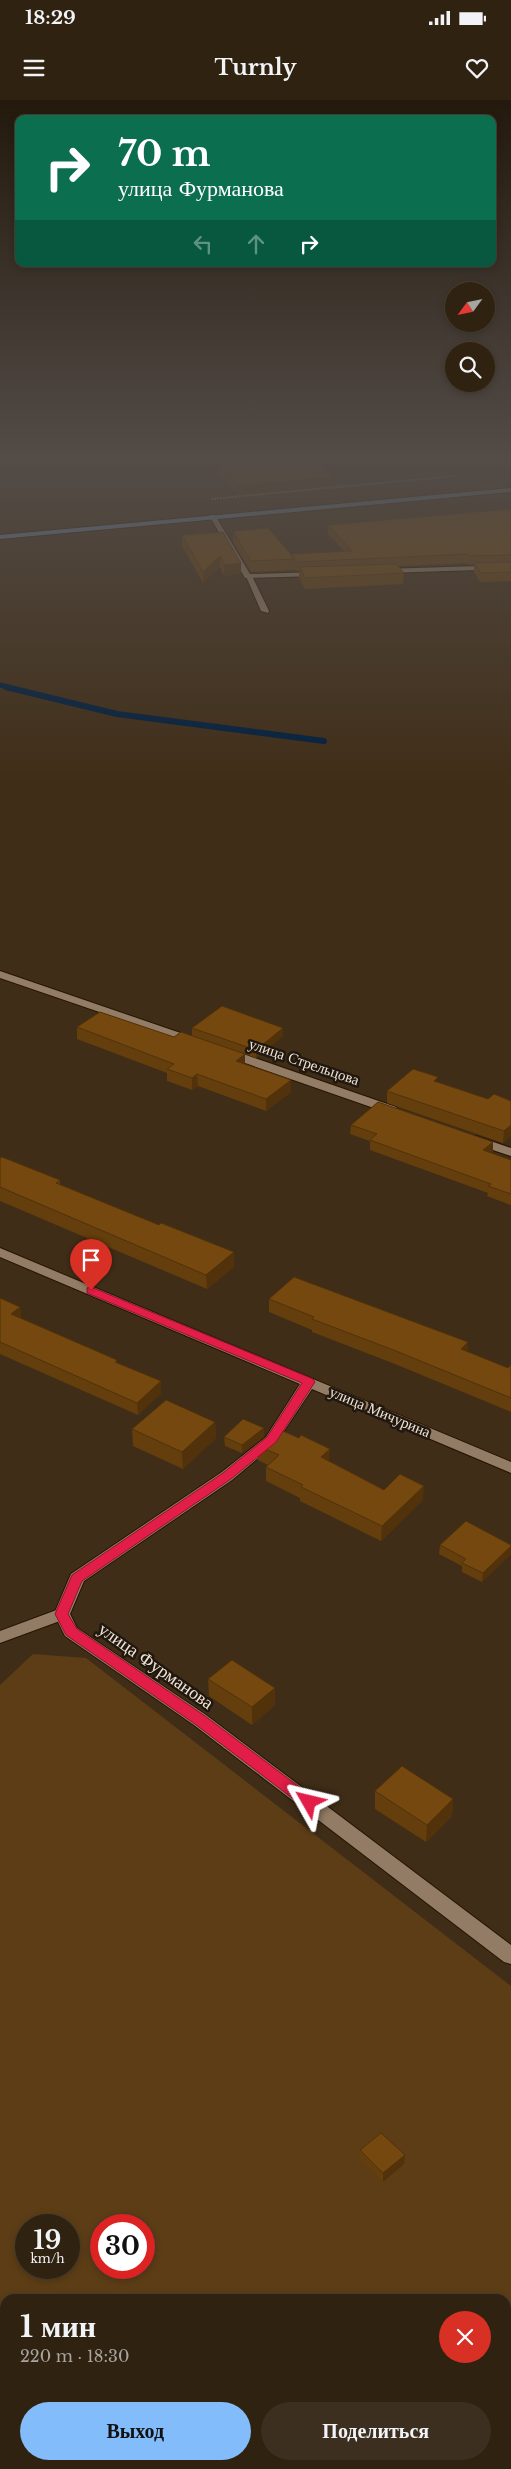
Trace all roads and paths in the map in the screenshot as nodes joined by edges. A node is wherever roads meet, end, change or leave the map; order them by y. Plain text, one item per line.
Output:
1 (243, 569) edge
2 (454, 569) edge
3 (376, 572) edge
4 (327, 574) edge
5 (248, 576) junction
6 (266, 610) dead end
7 (0, 974) edge
8 (402, 1113) edge
9 (465, 1136) edge
10 (511, 1152) edge
11 (0, 1252) edge
12 (308, 1382) junction
13 (511, 1468) edge
14 (62, 1614) junction
15 (0, 1637) edge
16 (511, 1956) edge

1 - 5 street
2 - 3 street
4 - 5 street
5 - 6 street
7 - 8 street, улица Стрельцова
9 - 10 street
11 - 12 street, улица Мичурина
12 - 13 street, улица Мичурина
12 - 14 street
14 - 15 street
14 - 16 street, улица Фурманова

